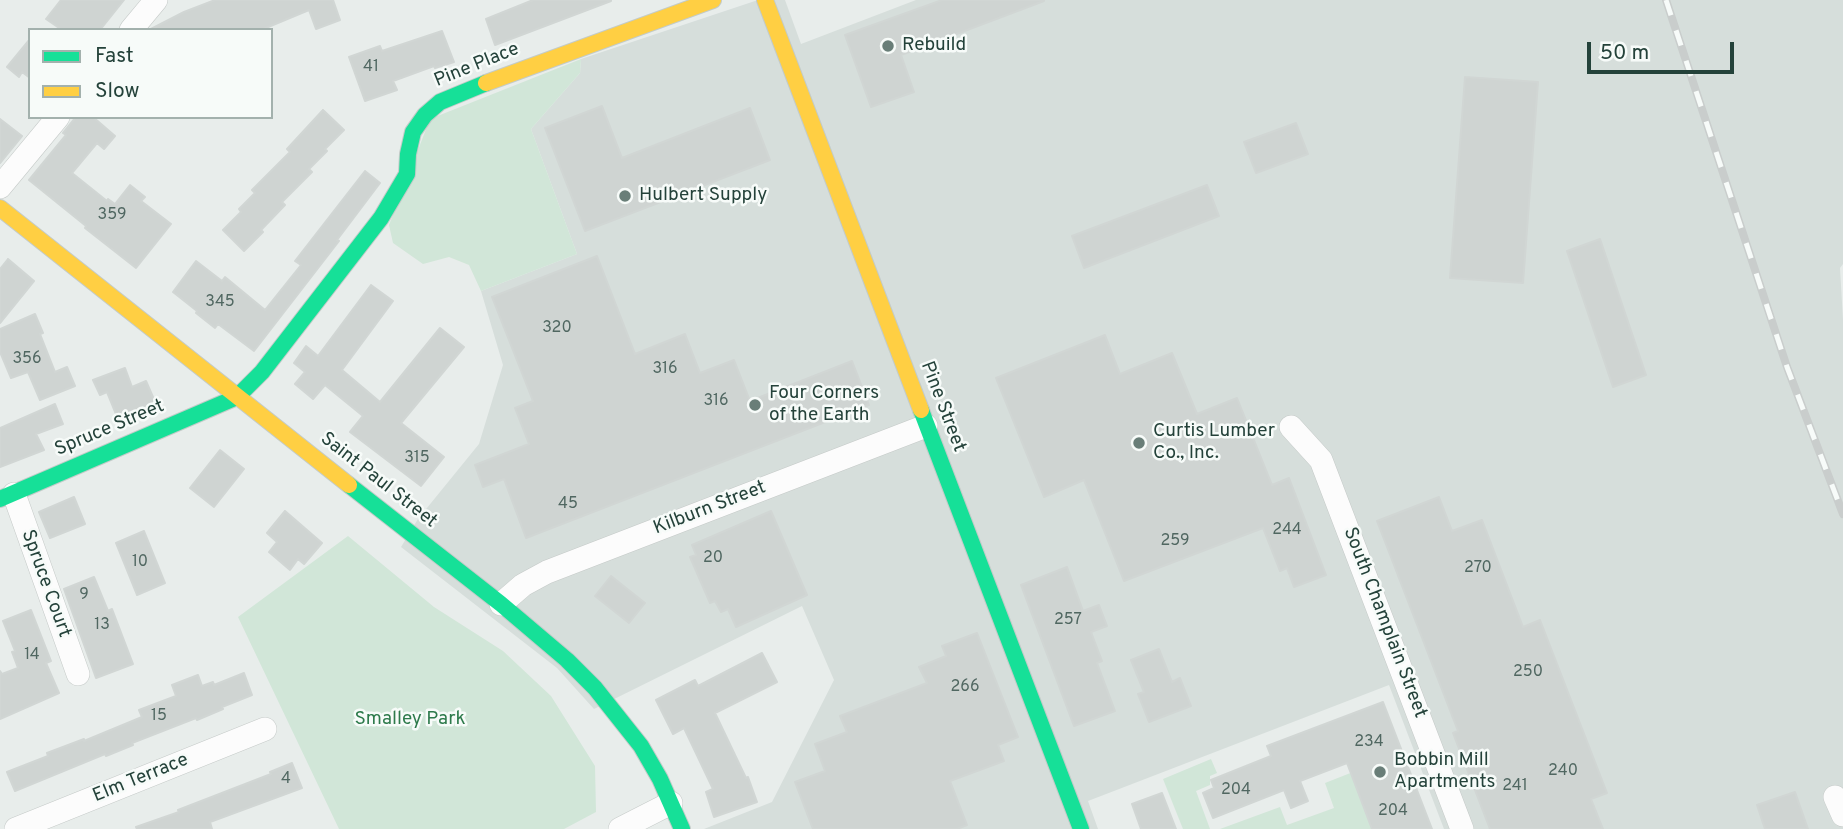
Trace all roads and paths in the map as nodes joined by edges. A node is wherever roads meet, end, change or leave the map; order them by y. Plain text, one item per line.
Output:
1 (156, 0) edge
2 (713, 0) edge
3 (765, 0) edge
4 (133, 28) edge
5 (56, 119) edge
6 (0, 187) edge
7 (0, 208) edge
8 (237, 397) junction
9 (926, 426) junction
10 (1291, 427) dead end
11 (7, 496) edge
12 (501, 604) junction
13 (78, 674) dead end
14 (265, 729) dead end
15 (671, 803) junction
16 (16, 829) edge
17 (620, 829) edge
18 (682, 829) edge
19 (1081, 829) edge
20 (1462, 829) edge

1 - 4 street
2 - 8 street, Pine Place
3 - 9 street, Pine Street
5 - 6 street
7 - 8 street, Saint Paul Street
8 - 11 street, Spruce Street
8 - 12 street, Saint Paul Street
9 - 12 street, Kilburn Street
9 - 19 street, Pine Street
10 - 20 street, South Champlain Street
11 - 13 street, Spruce Court
12 - 15 street, Saint Paul Street
14 - 16 street, Elm Terrace
15 - 17 street
15 - 18 street, Saint Paul Street

